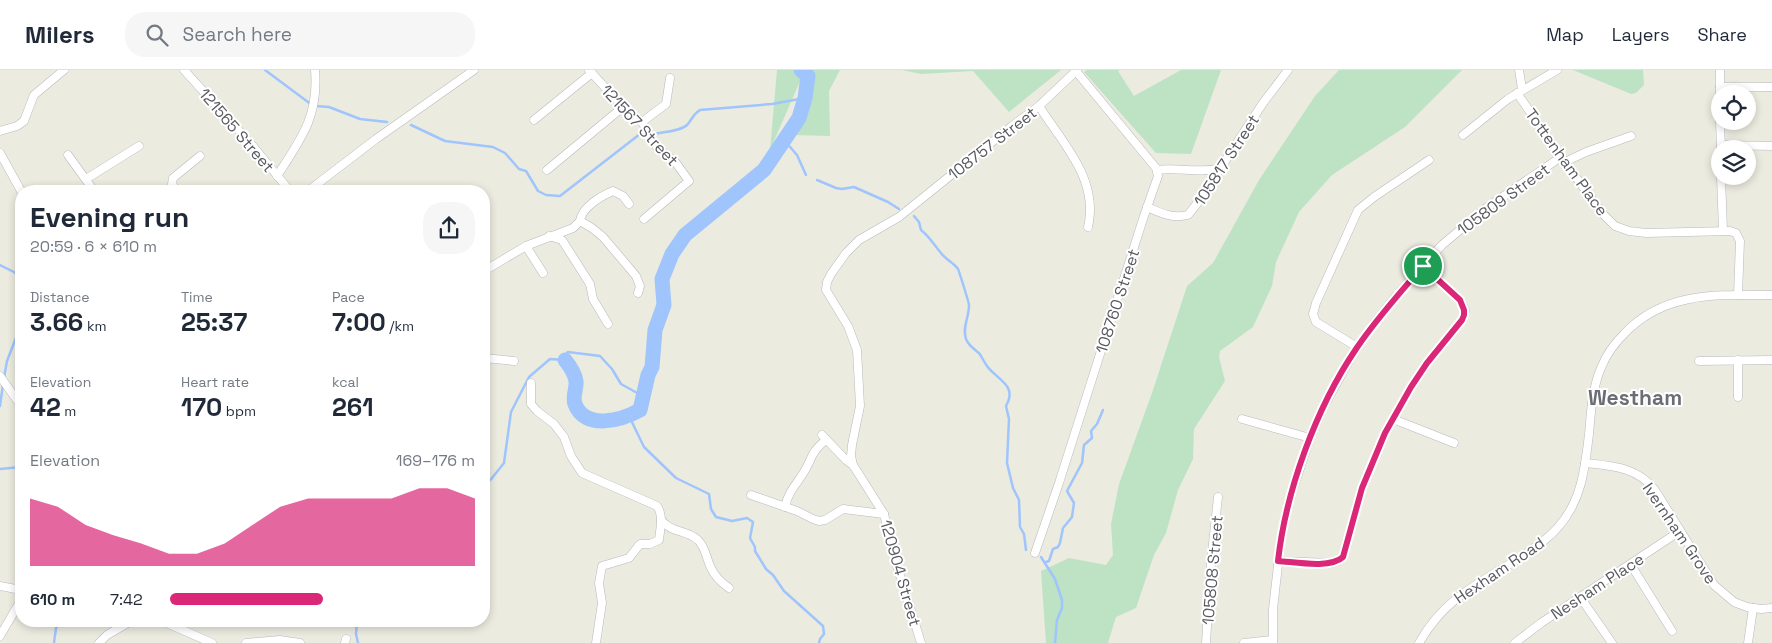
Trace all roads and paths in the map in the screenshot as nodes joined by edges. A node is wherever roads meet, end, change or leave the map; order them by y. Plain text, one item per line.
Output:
1 (64, 70) edge
2 (184, 70) edge
3 (315, 70) edge
4 (473, 70) edge
5 (1076, 70) edge
6 (1288, 70) edge
7 (1519, 70) edge
8 (1557, 70) edge
9 (1720, 70) edge
10 (590, 72) edge
11 (670, 78) dead end
12 (1720, 85) edge
13 (1756, 87) edge
14 (1772, 87) edge
15 (1520, 91) junction
16 (1040, 106) junction
17 (623, 107) junction
18 (534, 120) dead end
19 (642, 122) junction
20 (0, 131) edge
21 (1463, 135) dead end
22 (1631, 136) dead end
23 (139, 146) dead end
24 (1756, 146) edge
25 (1772, 146) edge
26 (0, 154) edge
27 (68, 156) dead end
28 (200, 156) dead end
29 (1429, 160) dead end
30 (1563, 160) junction
31 (1220, 168) junction
32 (546, 170) dead end
33 (1157, 170) junction
34 (277, 176) junction
35 (86, 179) junction
36 (18, 185) edge
37 (90, 185) edge
38 (173, 185) edge
39 (285, 185) edge
40 (316, 185) edge
41 (1721, 185) edge
42 (629, 204) dead end
43 (1147, 207) junction
44 (644, 219) dead end
45 (580, 221) junction
46 (1088, 227) dead end
47 (1723, 231) junction
48 (549, 236) junction
49 (526, 246) junction
50 (1423, 266) junction
51 (490, 267) edge
52 (543, 273) dead end
53 (638, 293) dead end
54 (1738, 295) junction
55 (1772, 295) edge
56 (608, 324) dead end
57 (1357, 348) junction
58 (490, 359) edge
59 (1738, 360) junction
60 (1772, 360) edge
61 (514, 361) dead end
62 (1699, 361) dead end
63 (0, 376) edge
64 (531, 383) dead end
65 (1738, 397) dead end
66 (15, 398) edge
67 (1393, 418) junction
68 (1242, 419) dead end
69 (1310, 438) junction
70 (1454, 443) dead end
71 (1586, 463) junction
72 (854, 465) junction
73 (750, 495) dead end
74 (1218, 497) dead end
75 (785, 507) junction
76 (884, 514) junction
77 (661, 520) junction
78 (1680, 531) junction
79 (1034, 553) dead end
80 (1278, 561) junction
81 (1631, 564) junction
82 (0, 586) edge
83 (729, 588) dead end
84 (15, 589) edge
85 (1580, 597) junction
86 (1754, 608) junction
87 (1772, 608) edge
88 (15, 610) edge
89 (121, 627) edge
90 (176, 627) edge
91 (1672, 631) dead end
92 (0, 636) edge
93 (1272, 642) edge
94 (99, 643) edge
95 (212, 643) edge
96 (246, 643) edge
97 (300, 643) edge
98 (596, 643) edge
99 (921, 643) edge
100 (1206, 643) edge
101 (1244, 643) edge
102 (1419, 643) edge
103 (1515, 643) edge
104 (1612, 643) edge
105 (1748, 643) edge

1 - 20 street
2 - 34 street, 121565 Street
3 - 34 street
4 - 40 street
5 - 16 street, 108757 Street
5 - 33 street
6 - 31 street, 105817 Street
7 - 15 street
8 - 15 street, Tottenham Place
9 - 12 street
10 - 17 street, 121567 Street
10 - 18 street
11 - 19 street
13 - 14 street
15 - 21 street, Tottenham Place
15 - 30 street, Tottenham Place
16 - 46 street
16 - 72 street, 108757 Street
17 - 19 street, 121567 Street
17 - 32 street
19 - 44 street, 121567 Street
22 - 30 street, 105809 Street
23 - 35 street
24 - 25 street
26 - 36 street
27 - 35 street
28 - 38 street
29 - 57 street
30 - 47 street, Tottenham Place
30 - 50 street, 105809 Street
31 - 33 street
31 - 43 street, 105817 Street
33 - 43 street, 108760 Street
34 - 39 street, 121565 Street
35 - 37 street
41 - 47 street
42 - 45 street
43 - 79 street, 108760 Street
45 - 48 street
45 - 53 street
47 - 54 street
48 - 49 street
48 - 56 street
49 - 51 street
49 - 52 street
50 - 57 street, 105809 Street
50 - 67 street
54 - 55 street, Hexham Road
54 - 71 street, Hexham Road
57 - 69 street, 105809 Street
58 - 61 street
59 - 60 street
59 - 62 street
59 - 65 street
63 - 66 street
64 - 77 street
67 - 70 street
67 - 80 street
68 - 69 street
69 - 80 street, 105809 Street
71 - 78 street, Ivernham Grove
71 - 102 street, Hexham Road
72 - 75 street, 120904 Street
72 - 76 street, 120904 Street
73 - 75 street
74 - 100 street, 105808 Street
75 - 76 street
76 - 99 street, 120904 Street
77 - 83 street
77 - 98 street
78 - 81 street, Nesham Place
78 - 86 street, Ivernham Grove
80 - 93 street, 105809 Street
81 - 85 street, Nesham Place
81 - 91 street
82 - 84 street
85 - 103 street, Nesham Place
85 - 104 street
86 - 87 street, Ivernham Grove
86 - 105 street
88 - 92 street
89 - 94 street
90 - 95 street
93 - 101 street
96 - 97 street

